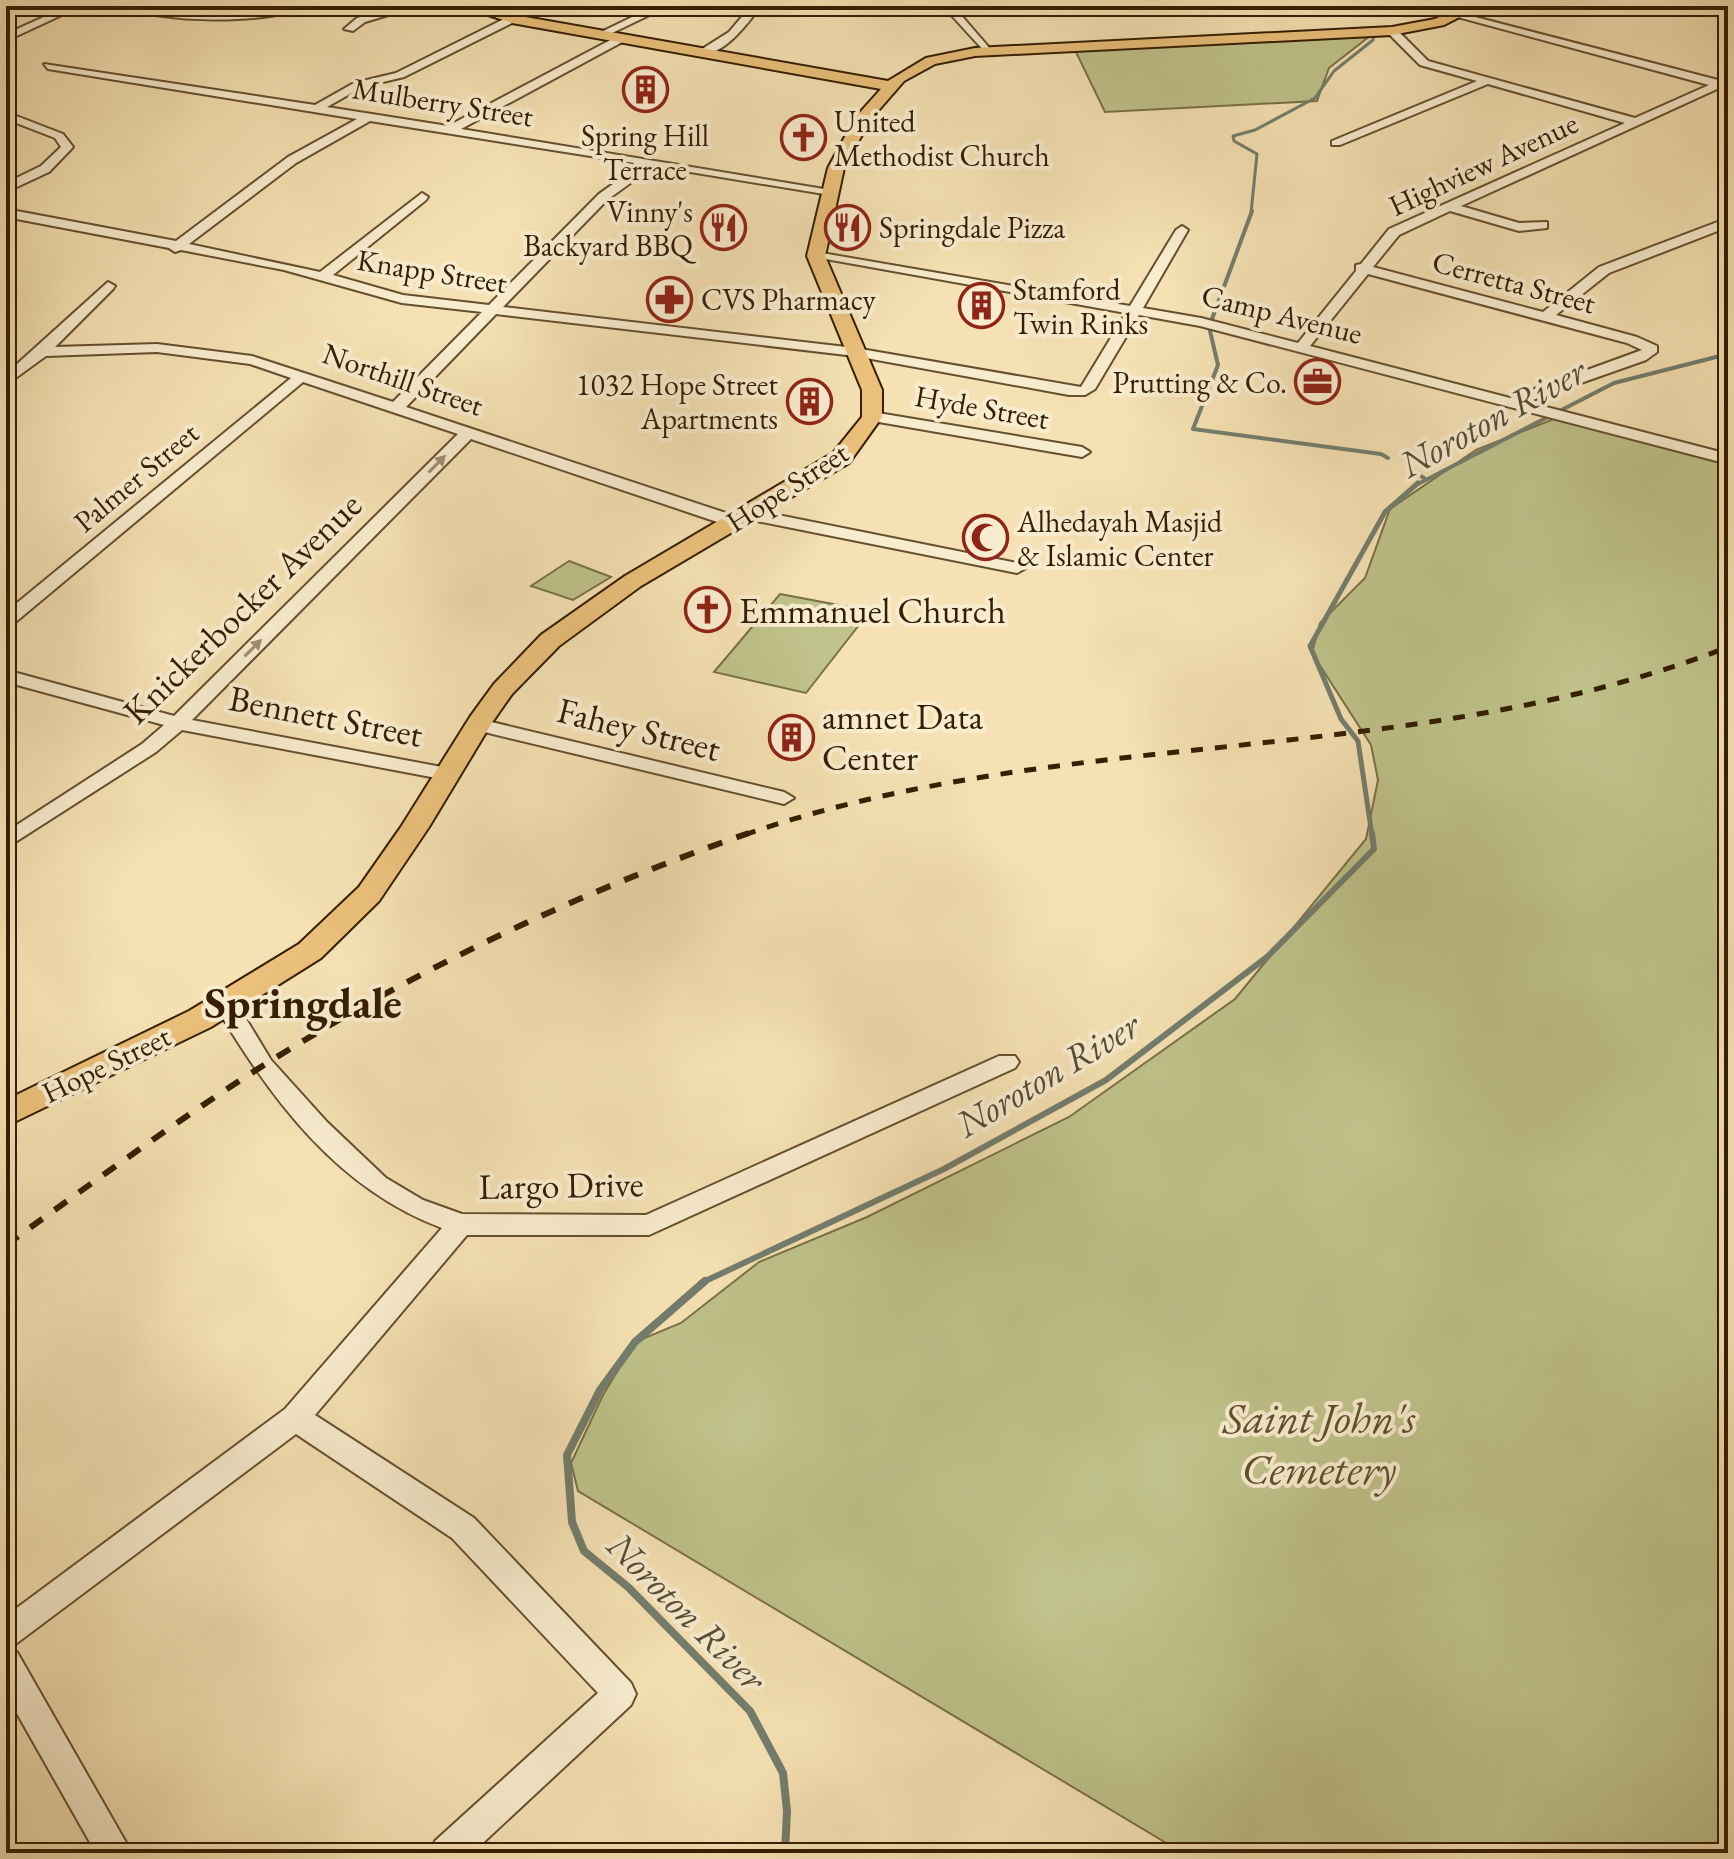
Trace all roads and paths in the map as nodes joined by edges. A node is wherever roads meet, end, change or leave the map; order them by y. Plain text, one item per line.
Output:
1 (76, 6) edge
2 (131, 6) edge
3 (298, 6) edge
4 (413, 6) edge
5 (468, 6) edge
6 (663, 6) edge
7 (756, 6) edge
8 (1071, 6) edge
9 (1422, 6) edge
10 (1474, 6) edge
11 (950, 9) edge
12 (1456, 15) junction
13 (512, 19) junction
14 (349, 29) dead end
15 (1392, 31) junction
16 (602, 34) junction
17 (6, 38) edge
18 (622, 38) junction
19 (987, 51) junction
20 (703, 53) junction
21 (48, 66) dead end
22 (1486, 81) junction
23 (1724, 82) edge
24 (891, 86) junction
25 (318, 108) junction
26 (6, 115) edge
27 (369, 117) junction
28 (1636, 122) junction
29 (450, 130) junction
30 (1336, 143) dead end
31 (651, 163) junction
32 (6, 188) edge
33 (830, 191) junction
34 (422, 197) dead end
35 (1450, 207) junction
36 (6, 213) edge
37 (1728, 222) edge
38 (1542, 225) dead end
39 (1182, 230) dead end
40 (175, 248) junction
41 (816, 256) junction
42 (1361, 268) junction
43 (323, 276) junction
44 (108, 286) dead end
45 (496, 309) junction
46 (1135, 309) junction
47 (1545, 317) junction
48 (1302, 347) junction
49 (42, 352) junction
50 (855, 352) junction
51 (303, 375) junction
52 (6, 381) edge
53 (1513, 402) junction
54 (397, 407) junction
55 (872, 417) junction
56 (470, 431) junction
57 (1082, 452) dead end
58 (1728, 459) edge
59 (742, 518) junction
60 (1017, 568) dead end
61 (6, 621) edge
62 (6, 676) edge
63 (178, 723) junction
64 (479, 725) junction
65 (447, 774) junction
66 (784, 798) dead end
67 (6, 841) edge
68 (226, 1005) junction
69 (1007, 1062) dead end
70 (6, 1114) edge
71 (461, 1224) junction
72 (295, 1418) junction
73 (6, 1635) edge
74 (6, 1663) edge
75 (115, 1853) edge
76 (447, 1853) edge

1 - 17 street
2 - 3 street
4 - 14 street
5 - 13 main road
6 - 16 street
7 - 20 street
8 - 11 street
9 - 12 street
10 - 12 main road
11 - 19 street
12 - 15 main road
12 - 23 street
13 - 16 main road
13 - 25 street
15 - 19 main road
15 - 22 street
16 - 18 main road
18 - 20 main road
18 - 29 street
19 - 24 main road
20 - 24 main road
21 - 25 street, Mulberry Street
22 - 28 street
22 - 30 street
23 - 28 street, Highview Avenue
24 - 33 main road
25 - 27 street, Mulberry Street
26 - 32 street
27 - 29 street, Mulberry Street
27 - 40 street
28 - 35 street, Highview Avenue
29 - 31 street, Mulberry Street
31 - 33 street, Mulberry Street
31 - 45 street
33 - 41 main road
34 - 43 street
35 - 38 street
35 - 42 street, Highview Avenue
36 - 40 street, Knapp Street
37 - 47 street
39 - 46 street
40 - 43 street, Knapp Street
41 - 46 street, Camp Avenue
41 - 50 main road, Hope Street
42 - 47 street, Cerretta Street
42 - 48 street, Highview Avenue
43 - 45 street, Knapp Street
44 - 49 street
45 - 50 street, Knapp Street
45 - 54 street
46 - 48 street, Camp Avenue
46 - 50 street, Knapp Street
47 - 53 street, Cerretta Street
48 - 53 street, Camp Avenue
49 - 51 street, Northill Street
49 - 52 street
50 - 55 main road, Hope Street
51 - 54 street, Northill Street
51 - 61 street, Palmer Street
53 - 58 street, Camp Avenue
54 - 56 street, Northill Street
55 - 57 street, Hyde Street
55 - 59 main road, Hope Street
56 - 59 street, Northill Street
63 -> 56 street, Knickerbocker Avenue
59 - 60 street, Northill Street
59 - 64 main road, Hope Street
62 - 63 street, Bennett Street
63 - 65 street, Bennett Street
63 - 67 street, Knickerbocker Avenue
64 - 65 main road, Hope Street
64 - 66 street, Fahey Street
65 - 68 main road, Hope Street
68 - 70 main road, Hope Street
68 - 71 street, Largo Drive
69 - 71 street, Largo Drive
71 - 72 street
72 - 73 street
72 - 76 street
74 - 75 street

